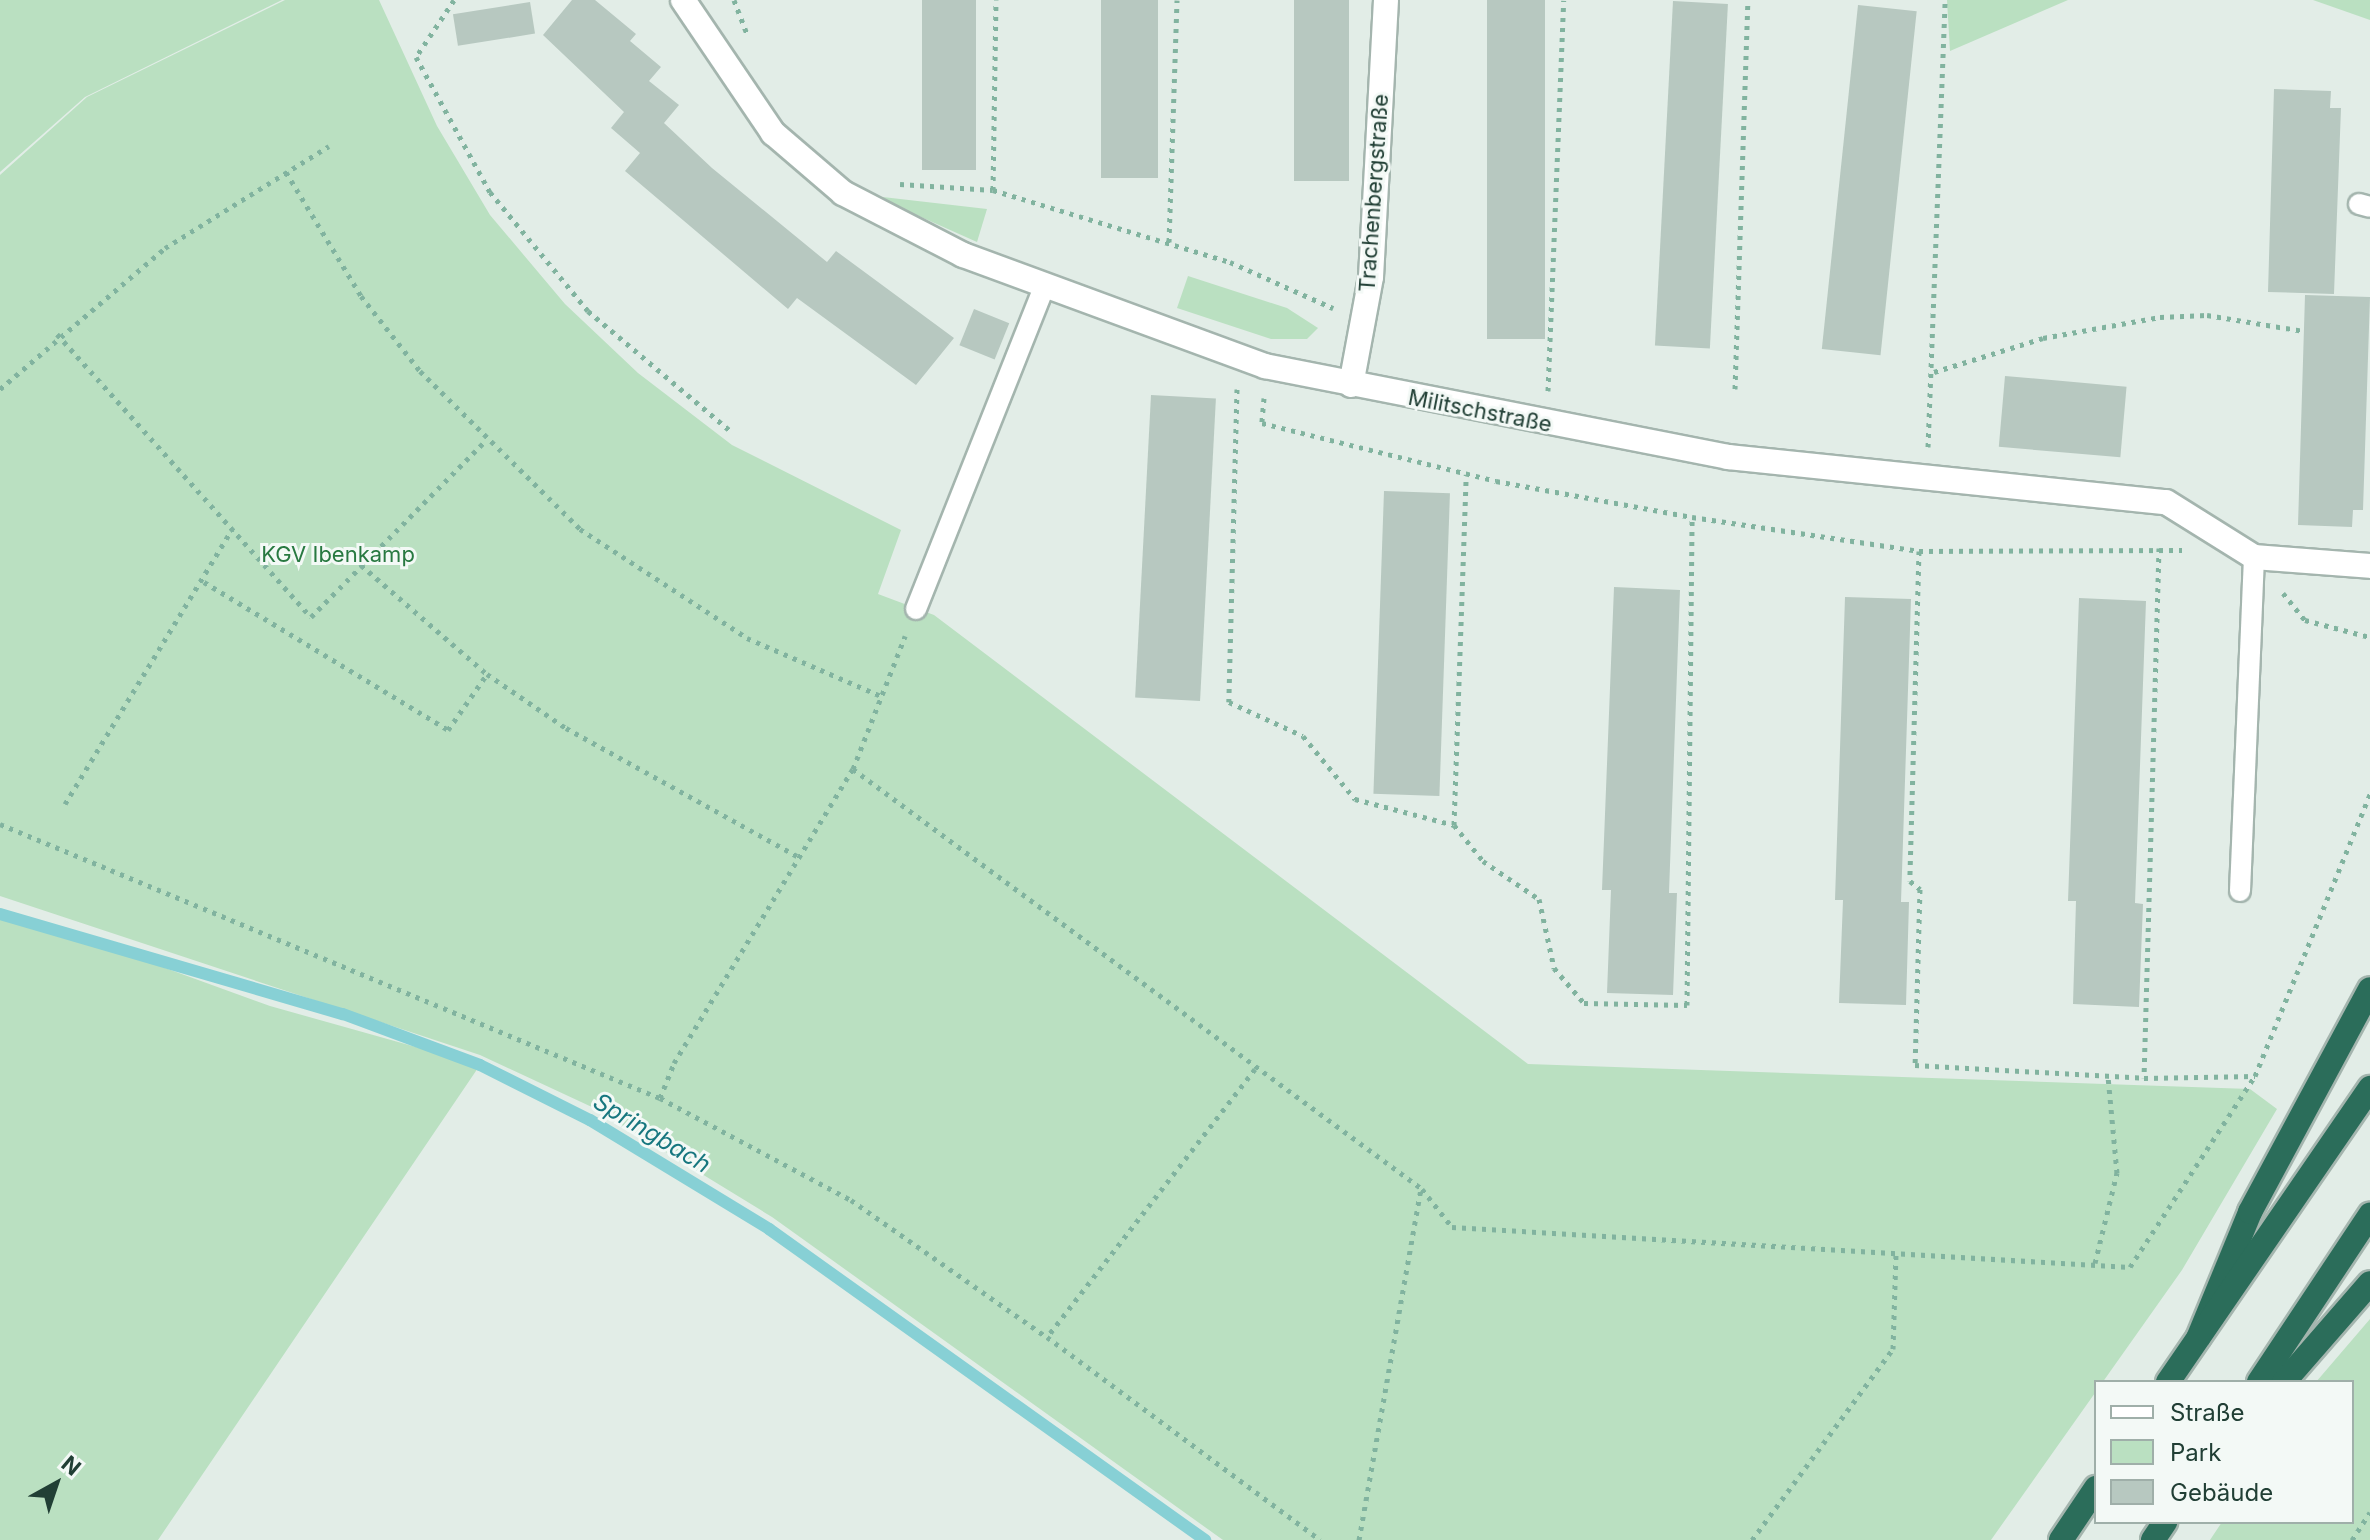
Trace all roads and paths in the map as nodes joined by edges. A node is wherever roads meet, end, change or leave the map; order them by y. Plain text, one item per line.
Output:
1 (454, 0) edge
2 (734, 0) edge
3 (996, 0) edge
4 (1177, 0) edge
5 (1386, 0) edge
6 (1564, 0) edge
7 (1748, 0) edge
8 (1945, 0) edge
9 (692, 4) edge
10 (751, 44) dead end
11 (329, 146) dead end
12 (286, 172) junction
13 (895, 183) dead end
14 (993, 190) junction
15 (1169, 242) junction
16 (1044, 287) junction
17 (1363, 323) junction
18 (2304, 331) dead end
19 (57, 334) junction
20 (1238, 356) junction
21 (1265, 366) junction
22 (1934, 372) junction
23 (1351, 385) junction
24 (0, 389) edge
25 (1735, 389) dead end
26 (1931, 418) dead end
27 (1546, 424) junction
28 (733, 433) dead end
29 (485, 441) junction
30 (1466, 474) junction
31 (1692, 517) junction
32 (232, 529) junction
33 (2159, 548) junction
34 (1919, 551) junction
35 (2191, 551) dead end
36 (2254, 557) junction
37 (361, 565) junction
38 (2370, 566) edge
39 (204, 582) junction
40 (916, 609) joint
41 (2370, 637) edge
42 (487, 674) junction
43 (881, 696) junction
44 (853, 769) junction
45 (2370, 794) edge
46 (65, 804) dead end
47 (0, 824) edge
48 (1454, 825) junction
49 (797, 856) junction
50 (2240, 891) dead end
51 (2370, 989) edge
52 (1256, 1069) junction
53 (2108, 1076) junction
54 (2255, 1076) junction
55 (2144, 1078) junction
56 (2370, 1088) edge
57 (660, 1098) junction
58 (1422, 1189) junction
59 (2370, 1215) edge
60 (1896, 1254) junction
61 (2095, 1263) junction
62 (2370, 1283) edge
63 (2199, 1336) junction
64 (1047, 1337) junction
65 (2169, 1380) edge
66 (2260, 1380) edge
67 (2286, 1380) edge
68 (2094, 1491) edge
69 (2370, 1512) edge
70 (1320, 1540) edge
71 (1359, 1540) edge
72 (1752, 1540) edge
73 (2061, 1540) edge
74 (2352, 1540) edge

1 - 28 path
2 - 10 path
3 - 14 path
4 - 15 path
5 - 17 street, Trachenbergstraße
6 - 27 path
7 - 25 path
8 - 22 path
9 - 16 street, Militschstraße
11 - 12 path
12 - 19 path
12 - 29 path
13 - 14 path
14 - 15 path
15 - 17 path
16 - 20 street, Militschstraße
16 - 40 lane
17 - 23 street, Trachenbergstraße
18 - 22 path
19 - 24 path
19 - 32 path
20 - 21 street, Militschstraße
20 - 48 path
21 - 23 street, Militschstraße
21 - 30 path
22 - 26 path
23 - 27 street, Militschstraße
27 - 36 street, Militschstraße
29 - 37 path
29 - 43 path
30 - 31 path
30 - 48 path
31 - 34 path
31 - 48 path
32 - 37 path
32 - 39 path
33 - 34 path
33 - 35 path
33 - 55 path
34 - 53 path
36 - 38 street, Militschstraße
36 - 41 path
36 - 50 lane
37 - 42 path
39 - 42 path
39 - 46 path
40 - 43 path
42 - 49 path
43 - 44 path
44 - 49 path
44 - 52 path
45 - 54 path
47 - 57 path
49 - 57 path
51 - 63 highway
52 - 58 path
52 - 64 path
53 - 55 path
53 - 61 path
54 - 55 path
54 - 61 path
56 - 63 highway
57 - 64 path
58 - 60 path
58 - 71 path
59 - 66 highway
60 - 61 path
60 - 72 path
62 - 67 highway
63 - 65 highway
64 - 70 path
68 - 73 highway
69 - 74 path

